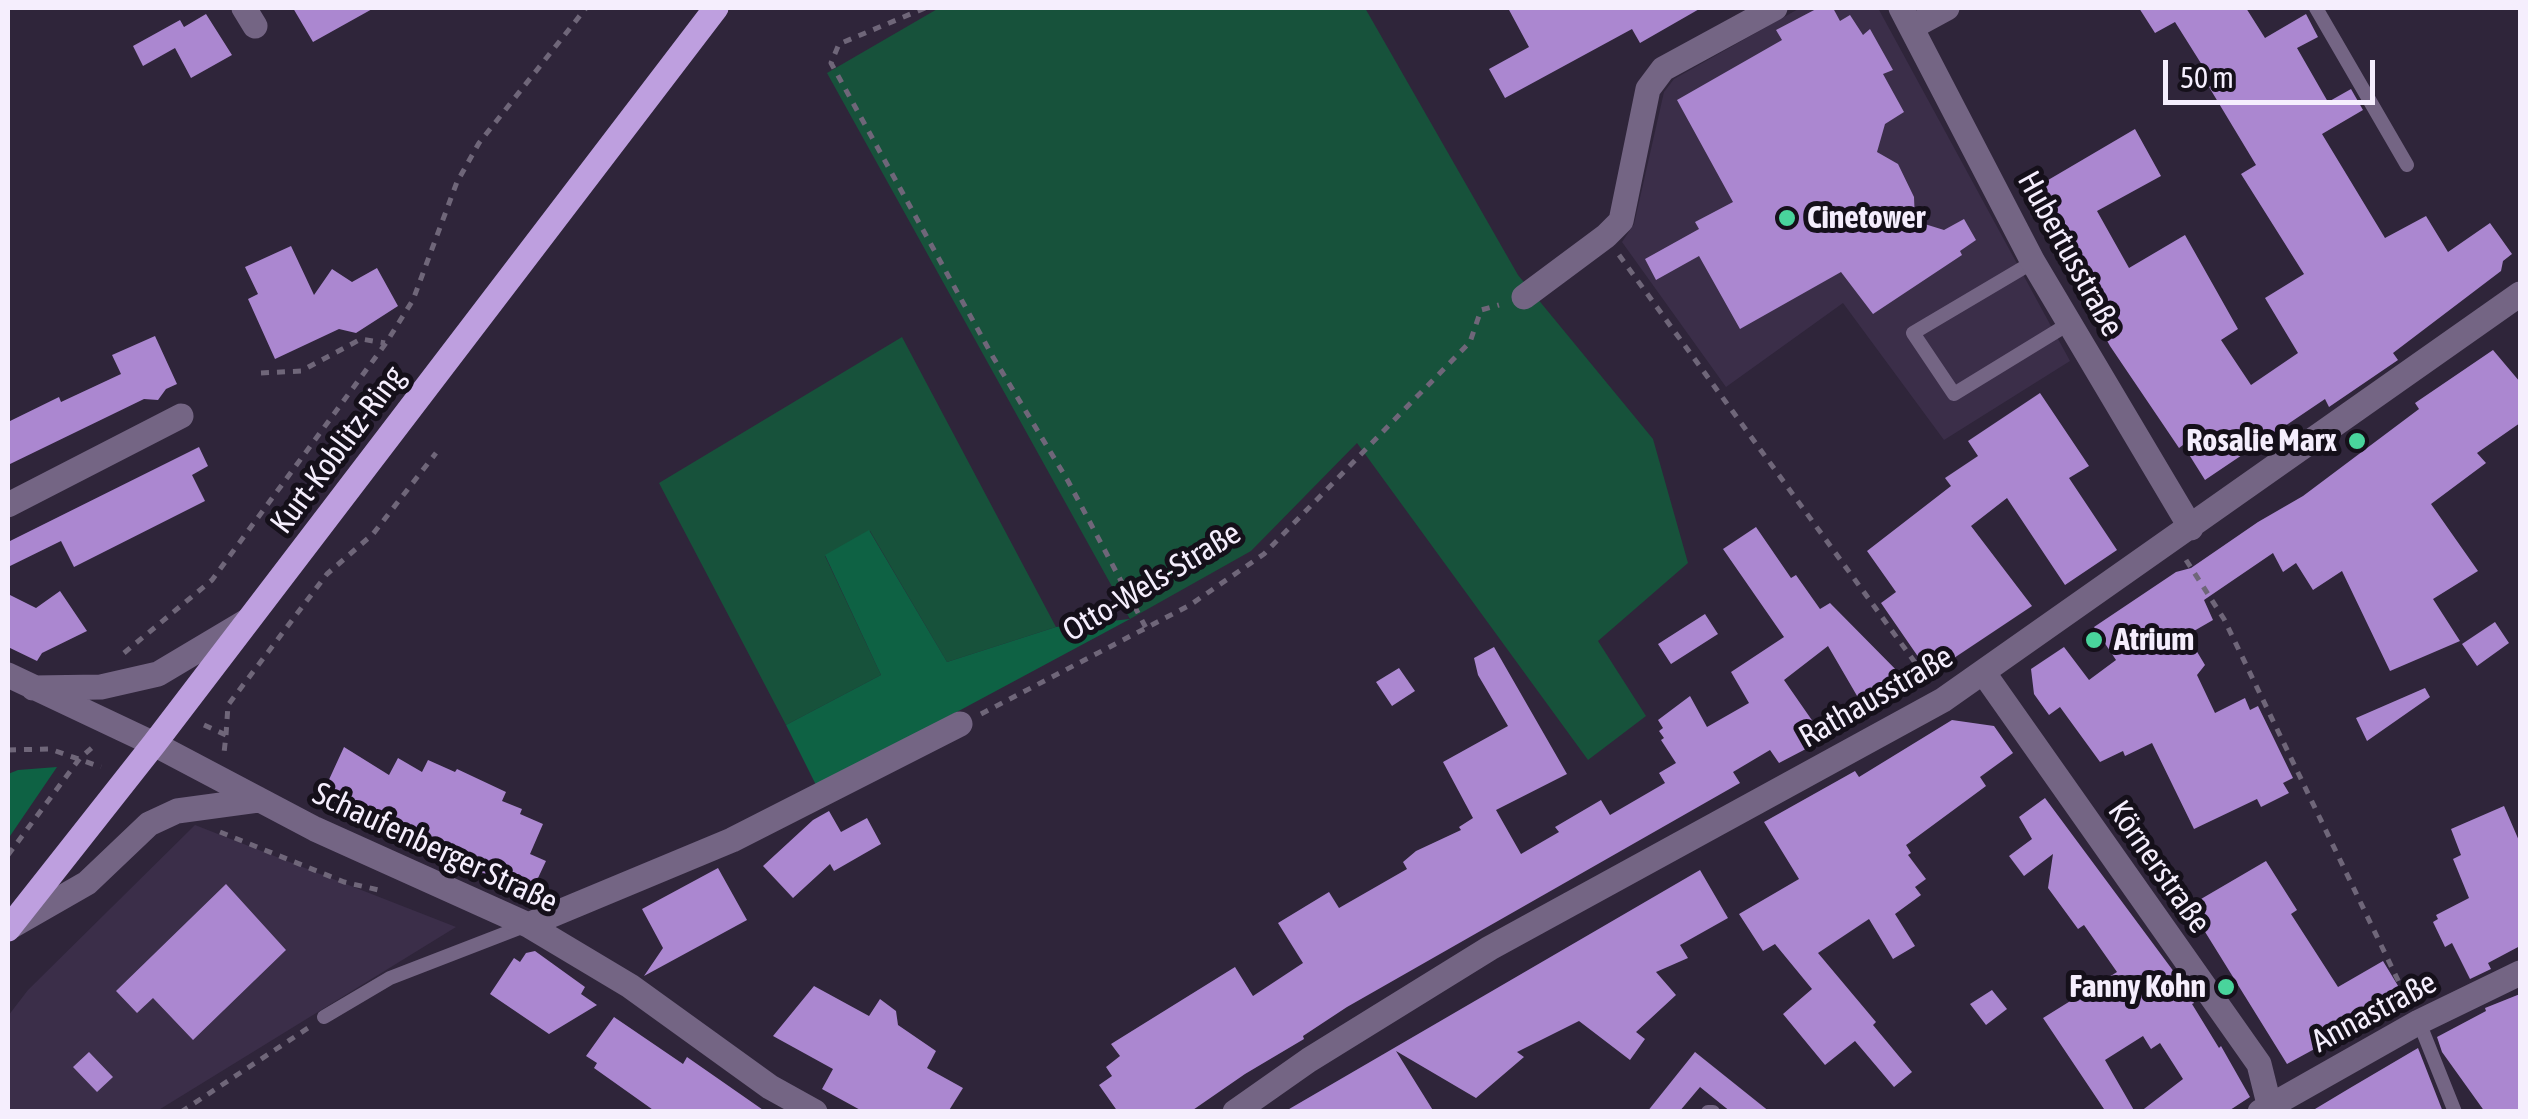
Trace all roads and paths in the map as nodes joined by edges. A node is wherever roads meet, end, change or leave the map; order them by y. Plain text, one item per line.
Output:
1 (586, 8) edge
2 (716, 8) edge
3 (925, 8) edge
4 (1774, 8) edge
5 (1947, 8) edge
6 (2316, 8) edge
7 (1906, 17) edge
8 (2407, 166) dead end
9 (1606, 236) junction
10 (2034, 262) junction
11 (2520, 294) edge
12 (1524, 297) joint
13 (2070, 323) junction
14 (386, 343) junction
15 (261, 373) dead end
16 (181, 416) dead end
17 (436, 453) dead end
18 (8, 505) edge
19 (2182, 534) junction
20 (248, 620) junction
21 (1146, 628) junction
22 (1983, 672) junction
23 (8, 676) edge
24 (132, 682) junction
25 (33, 688) junction
26 (1943, 700) junction
27 (960, 724) joint
28 (116, 726) junction
29 (226, 735) dead end
30 (154, 744) junction
31 (8, 750) edge
32 (80, 758) junction
33 (258, 800) junction
34 (218, 831) dead end
35 (8, 854) edge
36 (395, 894) dead end
37 (528, 925) junction
38 (8, 929) edge
39 (2520, 973) edge
40 (324, 1018) joint
41 (2418, 1022) junction
42 (2267, 1109) edge
43 (182, 1112) edge
44 (816, 1112) edge
45 (1235, 1112) edge
46 (2455, 1112) edge

1 - 14 path
2 - 20 main road, Kurt-Koblitz-Ring
3 - 21 path
4 - 9 street
5 - 7 street
6 - 8 lane
7 - 10 street, Hubertusstraße
9 - 12 street
9 - 26 path
10 - 13 street, Hubertusstraße
10 - 13 lane
11 - 19 street, Rathausstraße
12 - 21 path, Otto-Wels-Straße
13 - 19 street, Hubertusstraße
14 - 15 path
14 - 24 path
16 - 18 street
17 - 29 path
19 - 22 street, Rathausstraße
19 - 41 path
20 - 24 street
20 - 30 main road, Kurt-Koblitz-Ring
21 - 27 path, Otto-Wels-Straße
22 - 26 street, Rathausstraße
22 - 42 street, Körnerstraße
23 - 25 street, Schaufenberger Straße
24 - 25 street
25 - 28 street, Schaufenberger Straße
26 - 45 street, Rathausstraße
27 - 37 street
28 - 30 street, Schaufenberger Straße
28 - 32 path
30 - 33 street, Schaufenberger Straße
30 - 38 main road, Kurt-Koblitz-Ring
31 - 32 path
32 - 35 path
33 - 37 street, Schaufenberger Straße
33 - 38 street
34 - 36 path
37 - 40 lane
37 - 44 street, Schaufenberger Straße
39 - 41 street, Annastraße
40 - 43 path
41 - 42 street, Annastraße
41 - 46 lane

